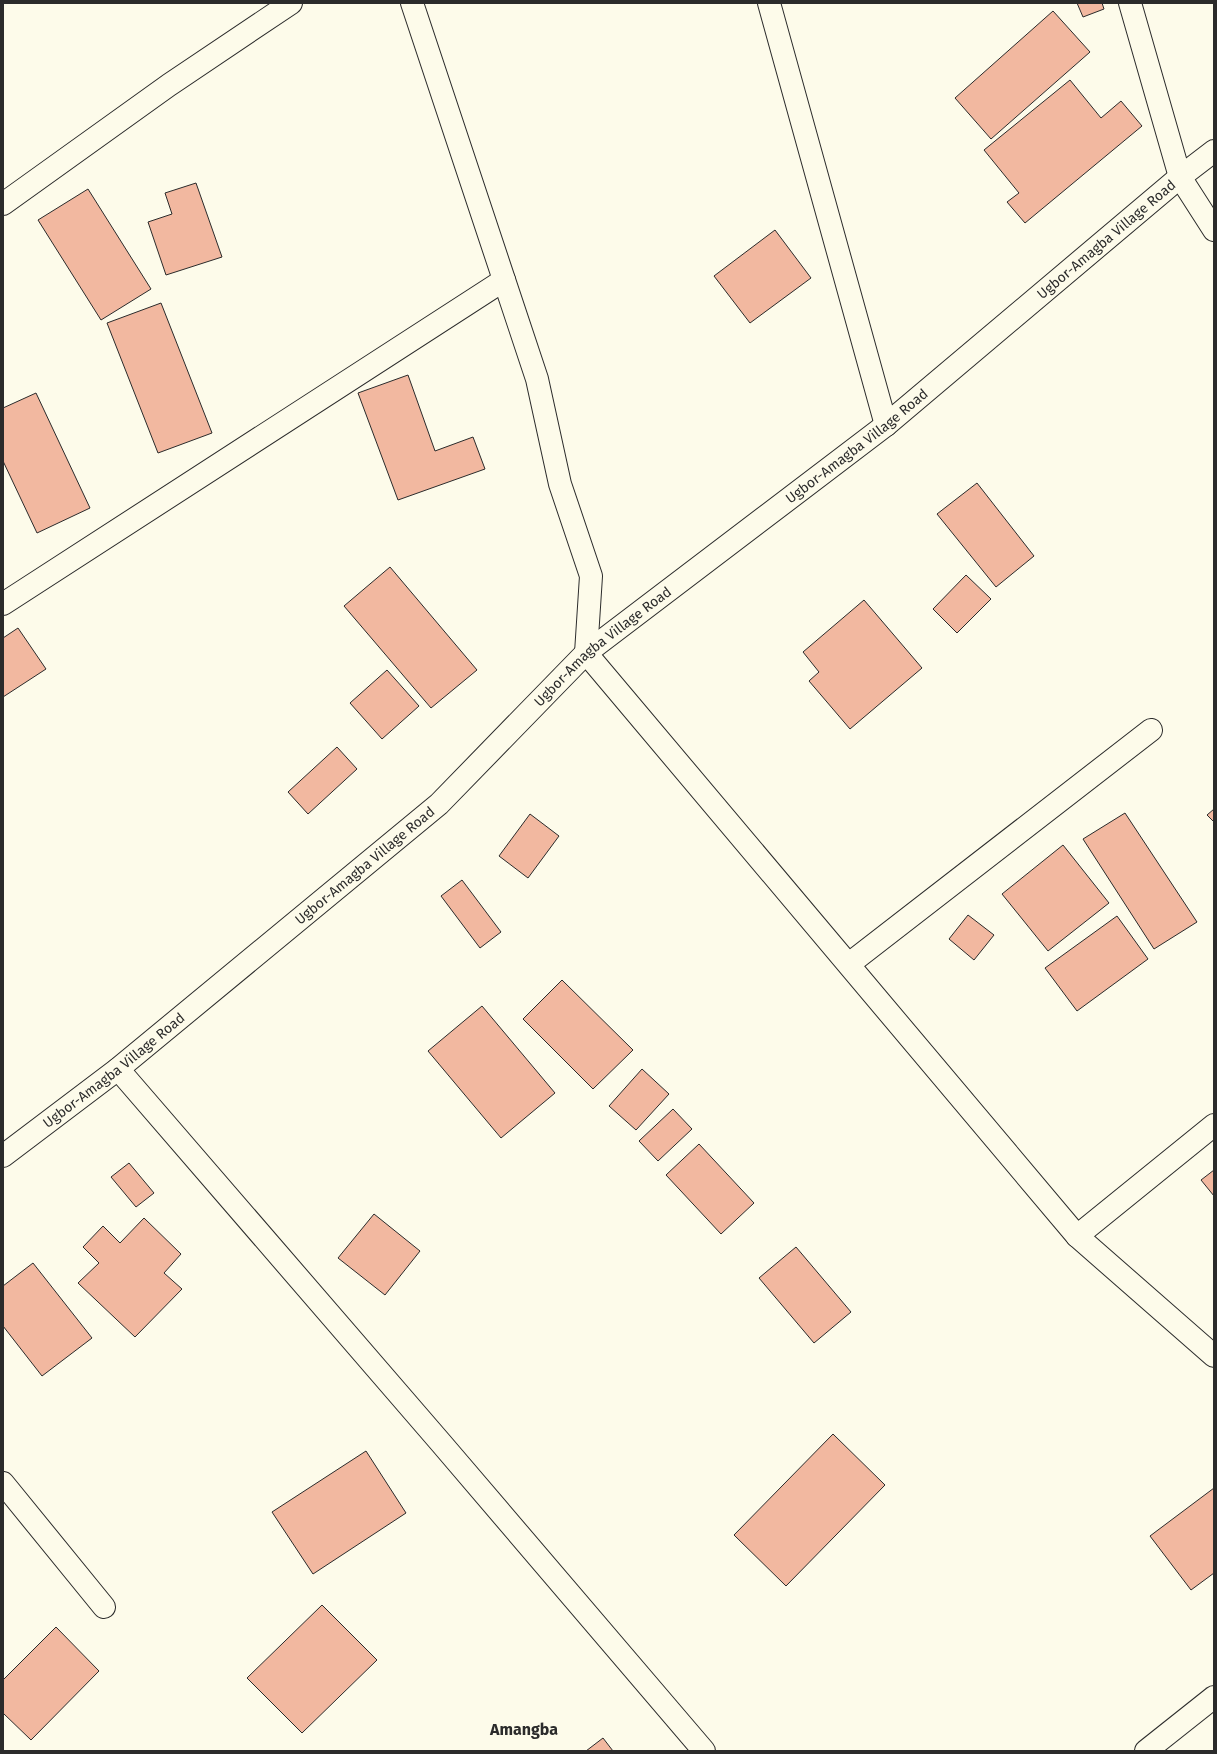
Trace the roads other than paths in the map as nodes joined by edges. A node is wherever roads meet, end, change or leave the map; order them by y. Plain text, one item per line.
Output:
1 (291, 3) edge
2 (412, 3) edge
3 (769, 3) edge
4 (1130, 3) edge
5 (1214, 151) edge
6 (1180, 177) junction
7 (3, 204) edge
8 (1214, 230) edge
9 (504, 280) junction
10 (886, 425) junction
11 (3, 604) edge
12 (586, 653) junction
13 (1151, 730) dead end
14 (849, 964) junction
15 (118, 1069) junction
16 (1214, 1125) edge
17 (3, 1156) edge
18 (1077, 1236) junction
19 (1214, 1356) edge
20 (3, 1483) edge
21 (104, 1607) dead end
22 (1214, 1696) edge
23 (704, 1751) edge
24 (1146, 1751) edge

1 - 7 street
2 - 9 street
3 - 10 street
4 - 6 street
5 - 6 street, Ugbor-Amagba Village Road
6 - 8 street
6 - 10 street, Ugbor-Amagba Village Road
9 - 11 street
9 - 12 street
10 - 12 street, Ugbor-Amagba Village Road
12 - 14 street
12 - 15 street, Ugbor-Amagba Village Road
13 - 14 street
14 - 18 street
15 - 17 street, Ugbor-Amagba Village Road
15 - 23 street
16 - 18 street
18 - 19 street
20 - 21 street
22 - 24 street

